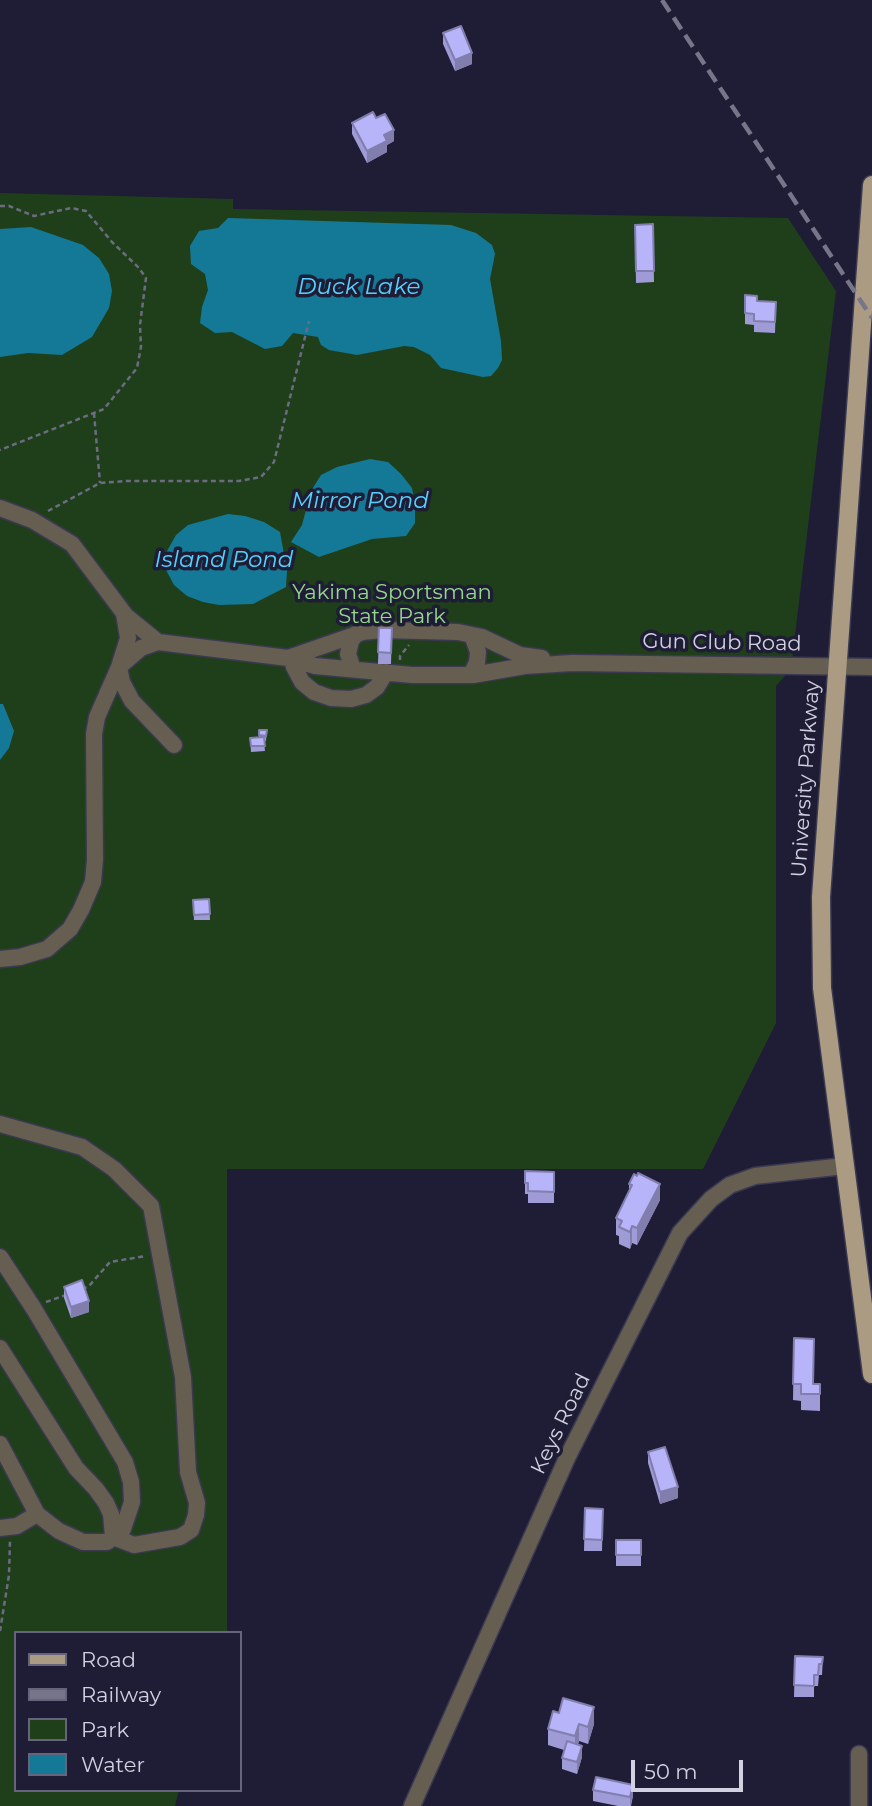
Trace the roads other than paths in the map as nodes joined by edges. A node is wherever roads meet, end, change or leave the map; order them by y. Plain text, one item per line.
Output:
1 (872, 185) edge
2 (872, 191) edge
3 (0, 508) edge
4 (124, 614) junction
5 (356, 634) junction
6 (472, 635) junction
7 (158, 642) junction
8 (290, 658) junction
9 (572, 663) junction
10 (837, 666) junction
11 (119, 667) junction
12 (872, 667) edge
13 (353, 670) junction
14 (393, 673) junction
15 (471, 675) junction
16 (174, 746) dead end
17 (0, 959) edge
18 (0, 1124) edge
19 (844, 1166) junction
20 (0, 1257) edge
21 (0, 1348) edge
22 (872, 1374) edge
23 (0, 1444) edge
24 (37, 1514) junction
25 (4, 1527) edge
26 (113, 1537) junction
27 (859, 1754) dead end
28 (412, 1806) edge
29 (859, 1806) edge

1 - 2 main road, University Parkway
2 - 10 main road, University Parkway
3 - 4 street
4 - 7 street
4 - 11 street
5 - 6 street, Gun Club Road
5 - 8 street, Gun Club Road
5 - 13 street
6 - 9 street, Gun Club Road
6 - 15 street
7 - 8 street, Gun Club Road
7 - 11 street
8 - 13 street, Gun Club Road
8 - 14 street
9 - 10 street, Gun Club Road
9 - 15 street, Gun Club Road
10 - 12 street, Gun Club Road
10 - 19 main road, University Parkway
11 - 16 street
11 - 17 street
13 - 14 street, Gun Club Road
14 - 15 street, Gun Club Road
18 - 26 street
19 - 22 main road, University Parkway
19 - 28 street, Keys Road
20 - 26 street
21 - 26 street
23 - 24 street
24 - 25 street
24 - 26 street
27 - 29 street

